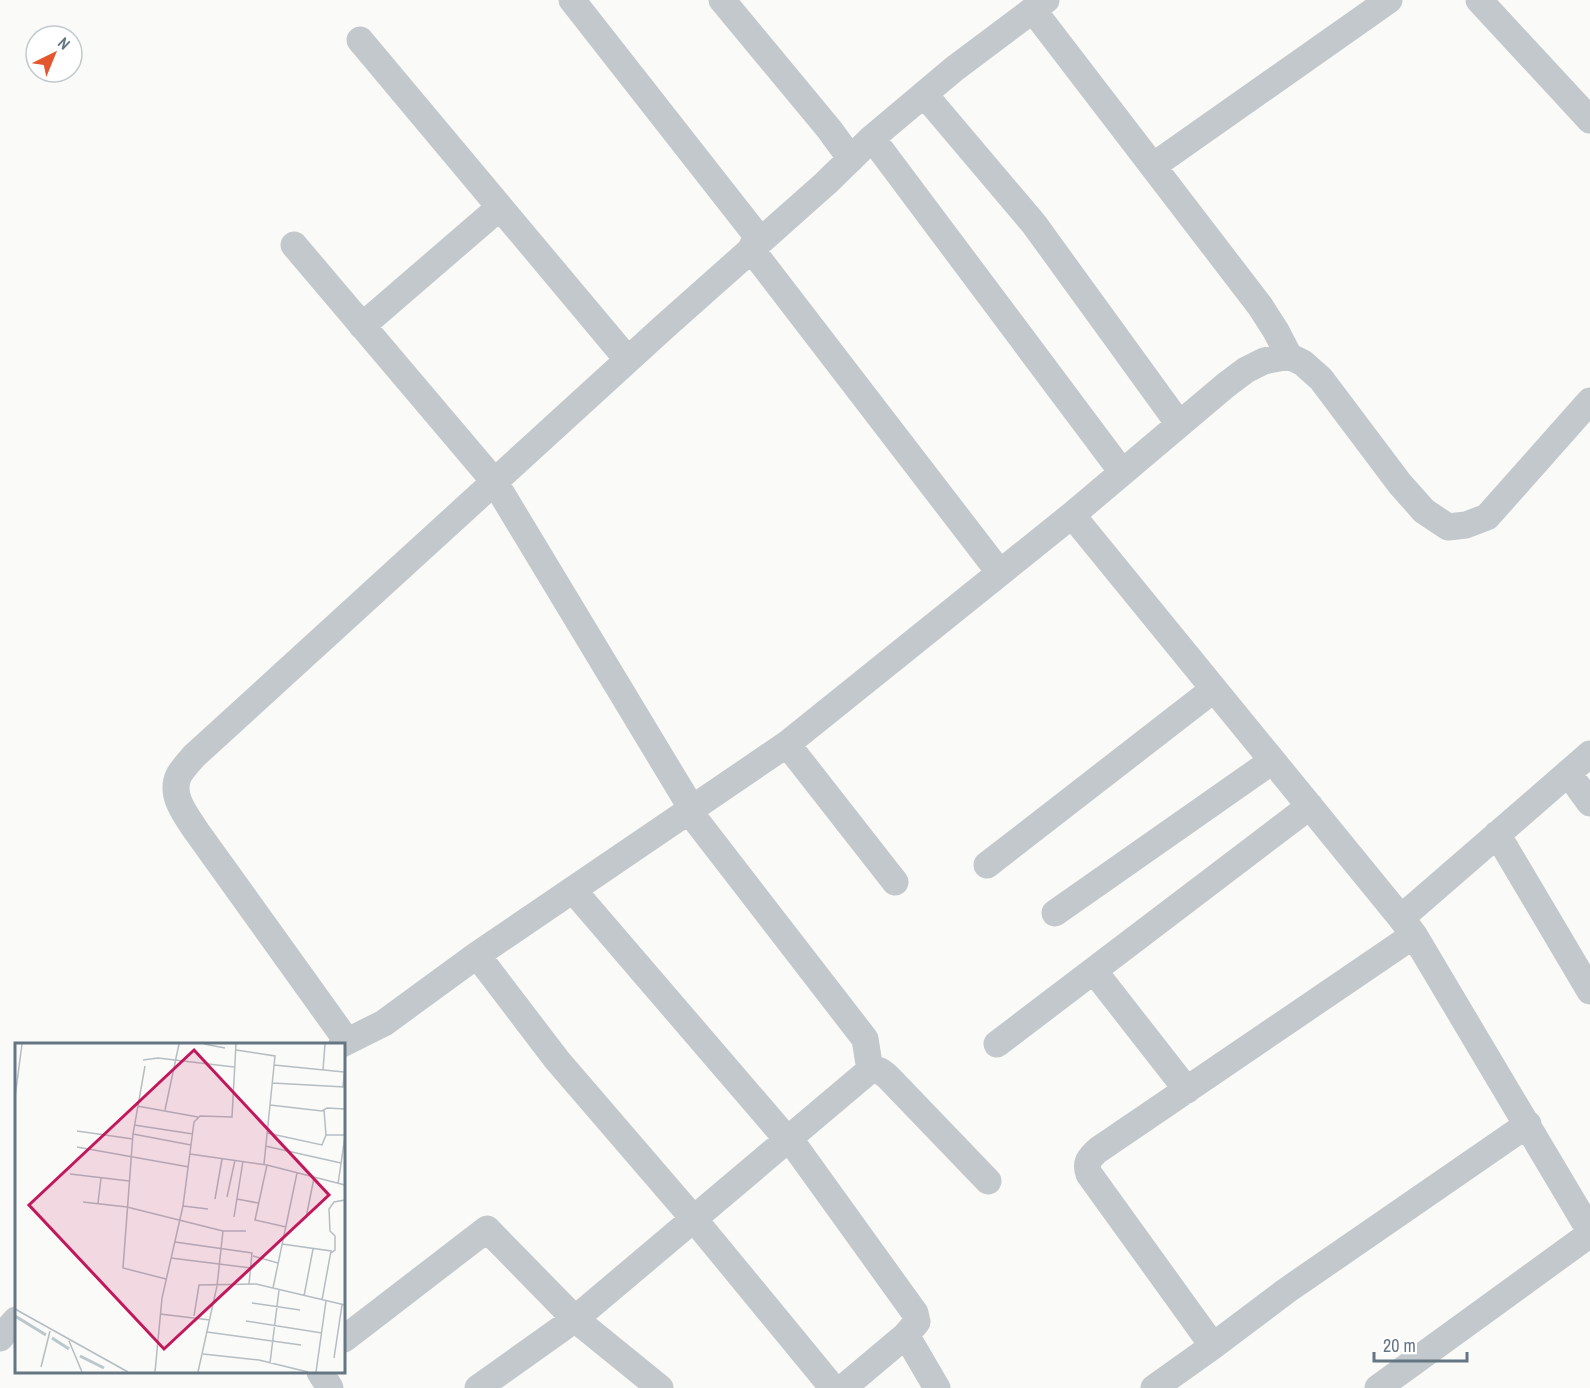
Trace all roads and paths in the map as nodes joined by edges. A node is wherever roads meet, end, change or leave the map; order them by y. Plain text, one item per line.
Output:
1 (572, 0) edge
2 (722, 0) edge
3 (1389, 0) edge
4 (1479, 0) edge
5 (1039, 5) edge
6 (360, 40) dead end
7 (924, 94) junction
8 (1590, 120) edge
9 (872, 138) junction
10 (851, 159) junction
11 (1153, 166) junction
12 (500, 207) junction
13 (294, 245) dead end
14 (751, 249) junction
15 (363, 326) junction
16 (1289, 356) junction
17 (628, 360) junction
18 (1590, 401) edge
19 (1179, 424) junction
20 (1122, 472) junction
21 (494, 481) junction
22 (1072, 515) junction
23 (1000, 573) junction
24 (1214, 689) junction
25 (787, 744) junction
26 (1590, 754) edge
27 (1272, 760) junction
28 (1568, 772) junction
29 (1590, 803) edge
30 (1310, 806) junction
31 (692, 809) junction
32 (1497, 834) junction
33 (987, 865) dead end
34 (895, 882) dead end
35 (573, 890) junction
36 (1055, 913) dead end
37 (1408, 926) junction
38 (477, 955) junction
39 (1094, 971) junction
40 (1590, 990) edge
41 (344, 1043) edge
42 (997, 1044) dead end
43 (870, 1070) junction
44 (1187, 1090) junction
45 (1528, 1124) junction
46 (789, 1138) junction
47 (988, 1181) dead end
48 (693, 1218) junction
49 (1590, 1233) edge
50 (575, 1319) junction
51 (15, 1321) edge
52 (906, 1335) junction
53 (0, 1338) edge
54 (345, 1338) edge
55 (1213, 1347) junction
56 (321, 1373) edge
57 (330, 1388) edge
58 (478, 1388) edge
59 (660, 1388) edge
60 (833, 1388) edge
61 (843, 1388) edge
62 (938, 1388) edge
63 (1155, 1388) edge
64 (1378, 1388) edge

1 - 14 street
2 - 10 street
3 - 11 street
4 - 8 street
5 - 7 street
5 - 11 street
6 - 12 street
7 - 9 street
7 - 19 street
9 - 10 street
9 - 20 street
10 - 14 street
11 - 16 street
12 - 15 street
12 - 17 street
13 - 15 street
14 - 17 street
14 - 23 street
15 - 21 street
16 - 18 street
16 - 19 street
17 - 21 street
19 - 20 street
20 - 22 street
21 - 31 street
21 - 41 street
22 - 23 street
22 - 24 street
23 - 25 street
24 - 27 street
24 - 33 street
25 - 31 street
25 - 34 street
26 - 28 street
27 - 30 street
27 - 36 street
28 - 29 street
28 - 32 street
30 - 37 street
30 - 39 street
31 - 35 street
31 - 43 street
32 - 37 street
32 - 40 street
35 - 38 street
35 - 46 street
37 - 44 street
37 - 45 street
38 - 41 street
38 - 48 street
39 - 42 street
39 - 44 street
43 - 46 street
43 - 47 street
44 - 55 street
45 - 49 street
45 - 55 street
46 - 48 street
46 - 52 street
48 - 50 street
48 - 60 street
49 - 64 street
50 - 54 street
50 - 58 street
50 - 59 street
51 - 53 street
52 - 61 street
52 - 62 street
55 - 63 street
56 - 57 street

